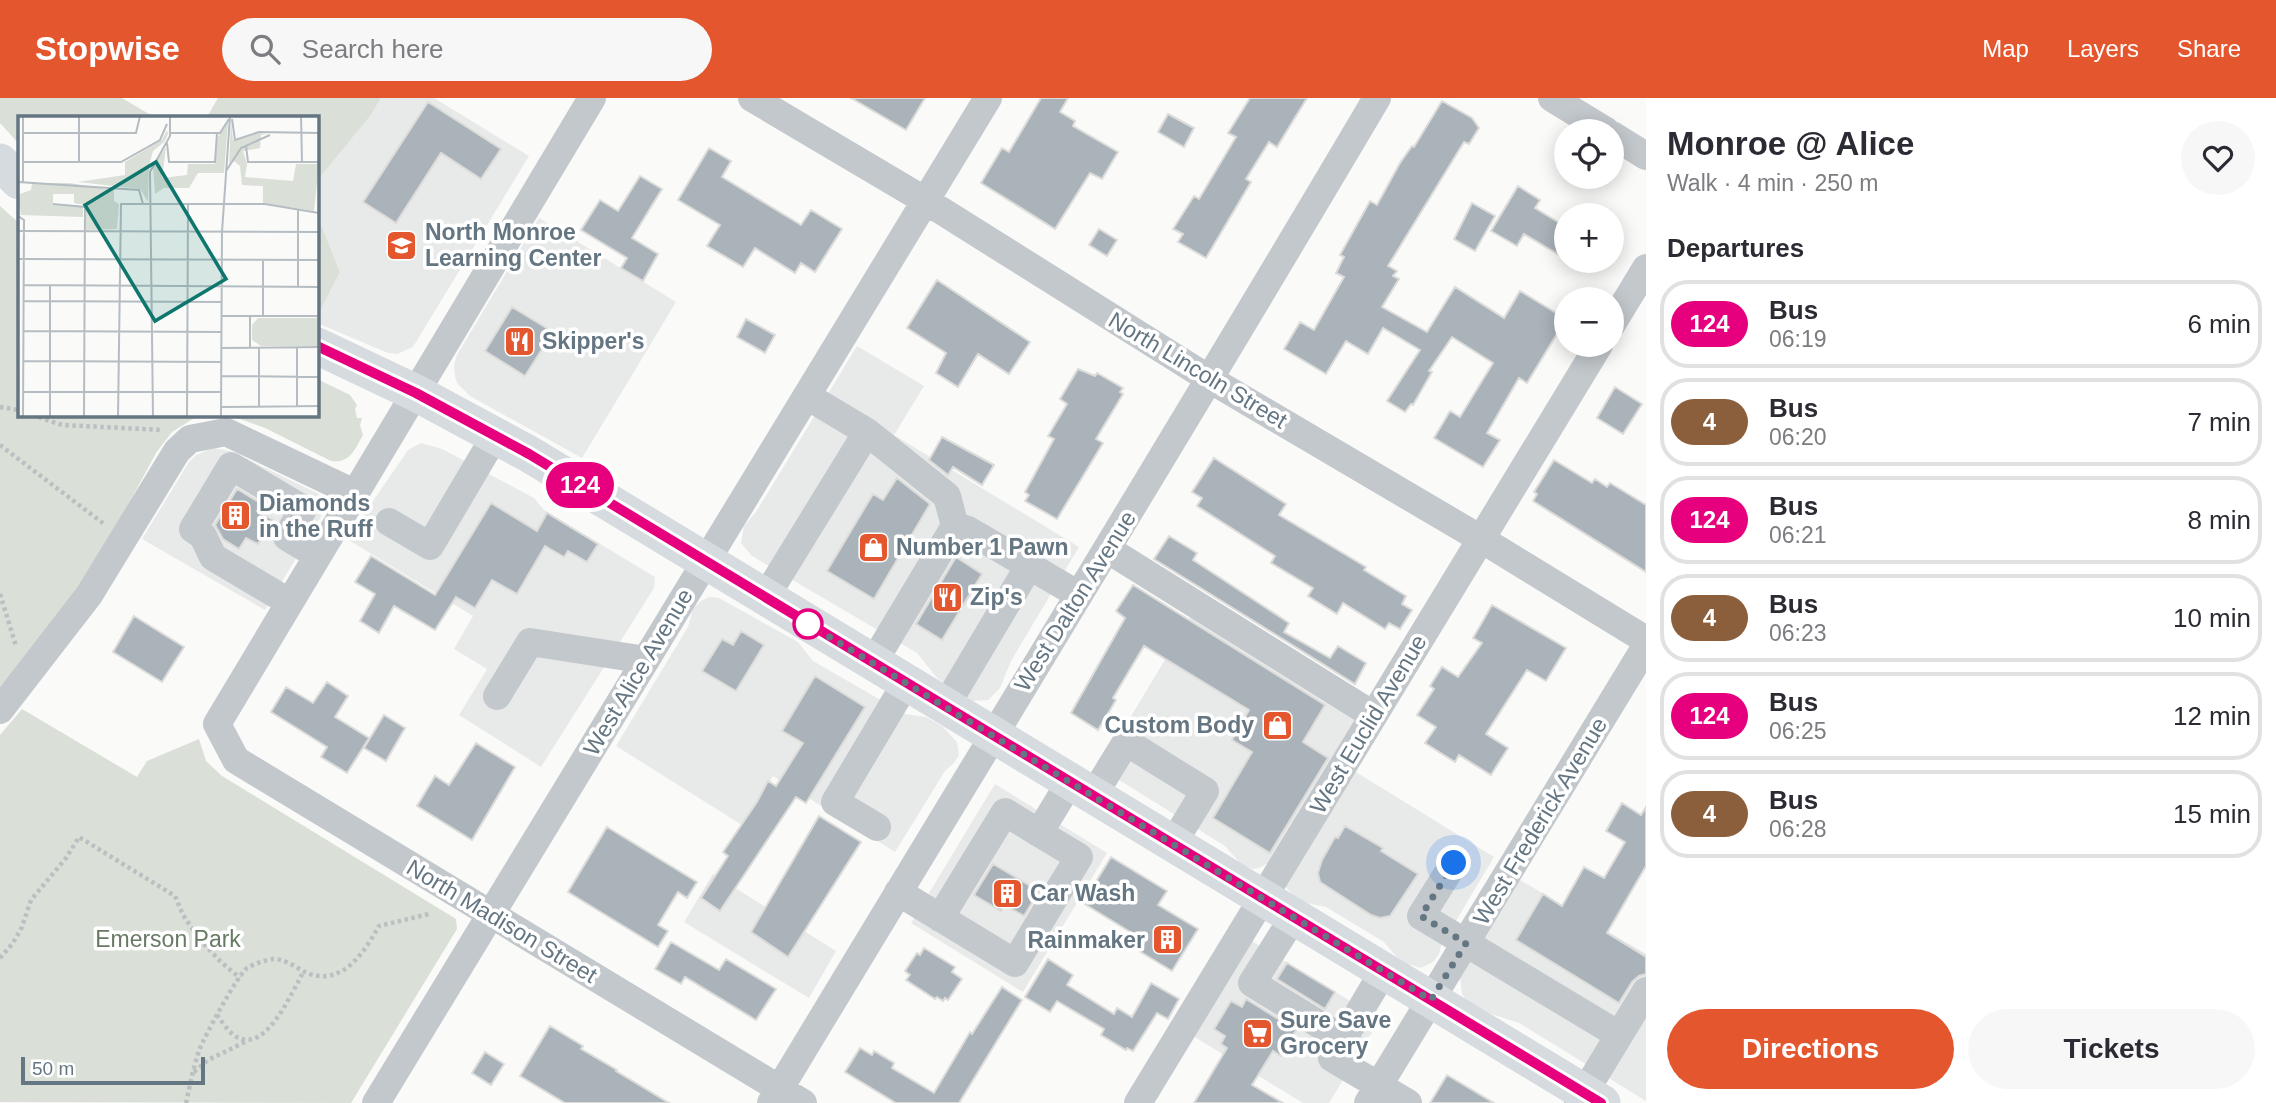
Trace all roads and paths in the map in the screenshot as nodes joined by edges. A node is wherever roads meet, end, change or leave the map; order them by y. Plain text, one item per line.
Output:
1 (592, 98) edge
2 (752, 98) edge
3 (988, 98) edge
4 (1377, 98) edge
5 (1552, 98) edge
6 (1586, 119) edge
7 (1624, 142) edge
8 (1646, 156) edge
9 (0, 162) edge
10 (18, 180) edge
11 (926, 201) junction
12 (1646, 268) edge
13 (1624, 304) edge
14 (318, 346) edge
15 (1592, 357) edge
16 (1211, 380) junction
17 (416, 393) junction
18 (807, 396) junction
19 (0, 407) edge
20 (18, 410) edge
21 (35, 416) edge
22 (170, 431) dead end
23 (867, 432) junction
24 (495, 436) junction
25 (0, 445) edge
26 (354, 493) junction
27 (389, 522) dead end
28 (955, 526) junction
29 (111, 529) dead end
30 (1481, 539) junction
31 (1107, 549) junction
32 (317, 555) junction
33 (706, 561) junction
34 (1029, 566) junction
35 (0, 594) edge
36 (1079, 595) junction
37 (765, 598) junction
38 (289, 602) junction
39 (1646, 640) edge
40 (1646, 646) edge
41 (17, 647) dead end
42 (646, 660) junction
43 (873, 663) junction
44 (906, 683) junction
45 (497, 696) dead end
46 (945, 707) junction
47 (0, 710) edge
48 (1373, 715) junction
49 (992, 735) junction
50 (1081, 789) junction
51 (877, 827) dead end
52 (1039, 832) junction
53 (1172, 845) junction
54 (1454, 863) dead end
55 (898, 892) junction
56 (1261, 899) junction
57 (429, 914) dead end
58 (491, 914) junction
59 (940, 918) junction
60 (1293, 918) junction
61 (1466, 943) junction
62 (0, 958) edge
63 (304, 971) junction
64 (1384, 972) junction
65 (240, 978) junction
66 (1646, 991) edge
67 (1431, 1000) junction
68 (217, 1015) junction
69 (1619, 1035) junction
70 (1343, 1039) junction
71 (249, 1041) junction
72 (193, 1072) junction
73 (1373, 1094) edge
74 (784, 1098) edge
75 (1588, 1100) edge
76 (186, 1103) edge
77 (376, 1103) edge
78 (1138, 1103) edge
79 (1408, 1103) edge

1 - 17 street
2 - 11 street, North Lincoln Street
3 - 11 street, West Alice Avenue
4 - 16 street, West Dalton Avenue
5 - 6 street
7 - 8 street
9 - 10 main road
11 - 16 street, North Lincoln Street
11 - 18 street, West Alice Avenue
12 - 13 street
14 - 17 main road
15 - 30 street, West Euclid Avenue
16 - 30 street, North Lincoln Street
16 - 31 street, West Dalton Avenue
17 - 24 main road
17 - 26 street
18 - 23 street
18 - 33 street, West Alice Avenue
19 - 20 path
21 - 22 path
23 - 28 street
23 - 37 street
24 - 27 street
24 - 33 main road
25 - 29 path
26 - 32 street
26 - 47 street
28 - 34 street
28 - 43 street
30 - 39 street, North Lincoln Street
30 - 48 street, West Euclid Avenue
31 - 36 street, West Dalton Avenue
31 - 48 street
32 - 38 street
32 - 38 street
33 - 37 main road
33 - 42 street, West Alice Avenue
34 - 36 street
34 - 46 street
35 - 41 path
36 - 49 street, West Dalton Avenue
37 - 43 main road
38 - 58 street, North Madison Street
40 - 61 street, West Frederick Avenue
42 - 45 street
42 - 58 street, West Alice Avenue
43 - 44 main road
44 - 46 main road
44 - 51 street
46 - 49 main road
48 - 56 street, West Euclid Avenue
49 - 50 main road
49 - 55 street, West Dalton Avenue
50 - 52 street
50 - 53 main road
50 - 53 street
52 - 59 street
52 - 59 street
53 - 56 main road
54 - 61 street
55 - 59 street
55 - 74 street, West Dalton Avenue
56 - 60 main road
56 - 78 street, West Euclid Avenue
57 - 63 path
58 - 74 street, North Madison Street
58 - 77 street, West Alice Avenue
60 - 64 main road
60 - 70 street
61 - 67 street, West Frederick Avenue
61 - 69 street
62 - 65 path
63 - 65 path
63 - 71 path
64 - 67 main road
64 - 70 street
65 - 68 path
66 - 69 street
67 - 73 street, West Frederick Avenue
67 - 75 main road
68 - 71 path
68 - 72 path
69 - 75 street
70 - 73 street
71 - 72 path
72 - 76 path
73 - 79 street

